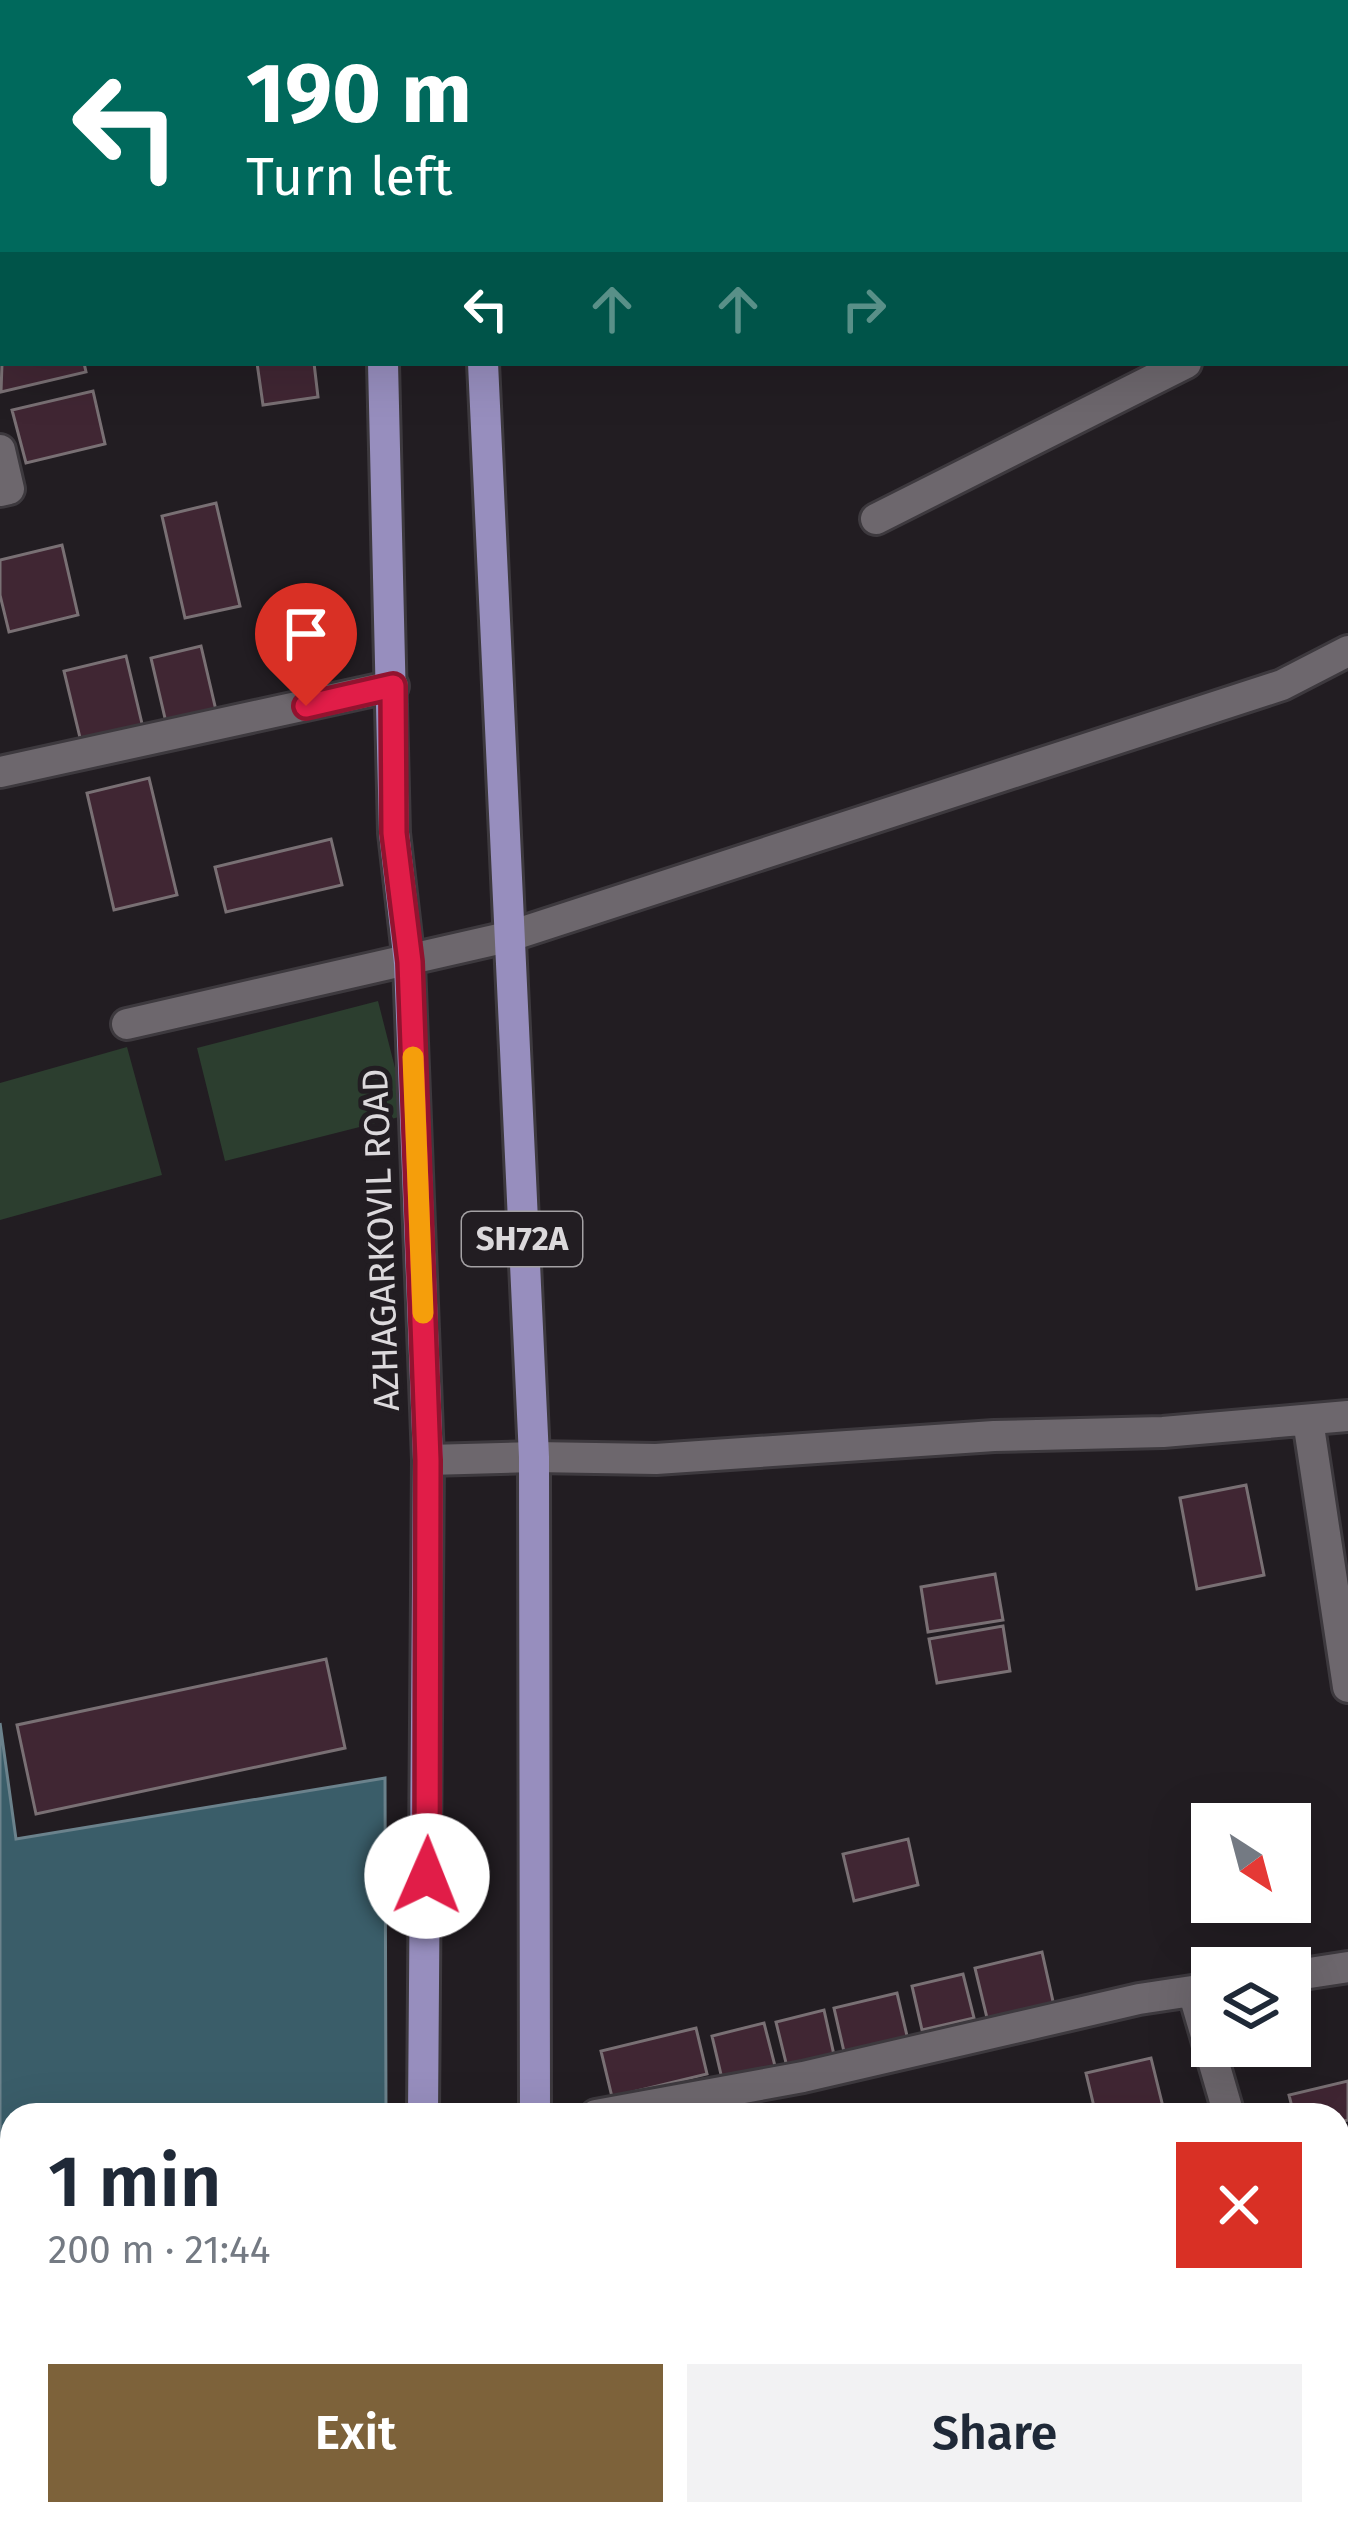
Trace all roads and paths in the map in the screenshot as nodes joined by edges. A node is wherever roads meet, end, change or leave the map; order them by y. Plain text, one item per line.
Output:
1 (383, 366) edge
2 (483, 366) edge
3 (1180, 366) edge
4 (0, 450) edge
5 (0, 491) edge
6 (876, 519) dead end
7 (1348, 651) edge
8 (393, 686) junction
9 (0, 772) edge
10 (507, 938) junction
11 (410, 962) junction
12 (127, 1024) dead end
13 (1348, 1416) edge
14 (1308, 1420) junction
15 (534, 1457) junction
16 (428, 1460) junction
17 (1348, 1688) edge
18 (1348, 1967) edge
19 (1311, 1973) edge
20 (1191, 1992) edge
21 (1219, 2067) edge
22 (423, 2103) edge
23 (535, 2103) edge
24 (661, 2103) edge
25 (1226, 2103) edge

1 - 8 main road, AZHAGARKOVIL ROAD / SH72A
2 - 10 main road, SH72A
3 - 6 street
4 - 5 street
7 - 10 street
8 - 9 street
8 - 11 main road, AZHAGARKOVIL ROAD / SH72A
10 - 11 street
10 - 15 main road, SH72A
11 - 12 street
11 - 16 main road, AZHAGARKOVIL ROAD / SH72A
13 - 14 street
14 - 15 street
14 - 17 street
15 - 16 street
15 - 23 main road, SH72A
16 - 22 main road, AZHAGARKOVIL ROAD / SH72A
18 - 19 street
20 - 24 street
21 - 25 street

